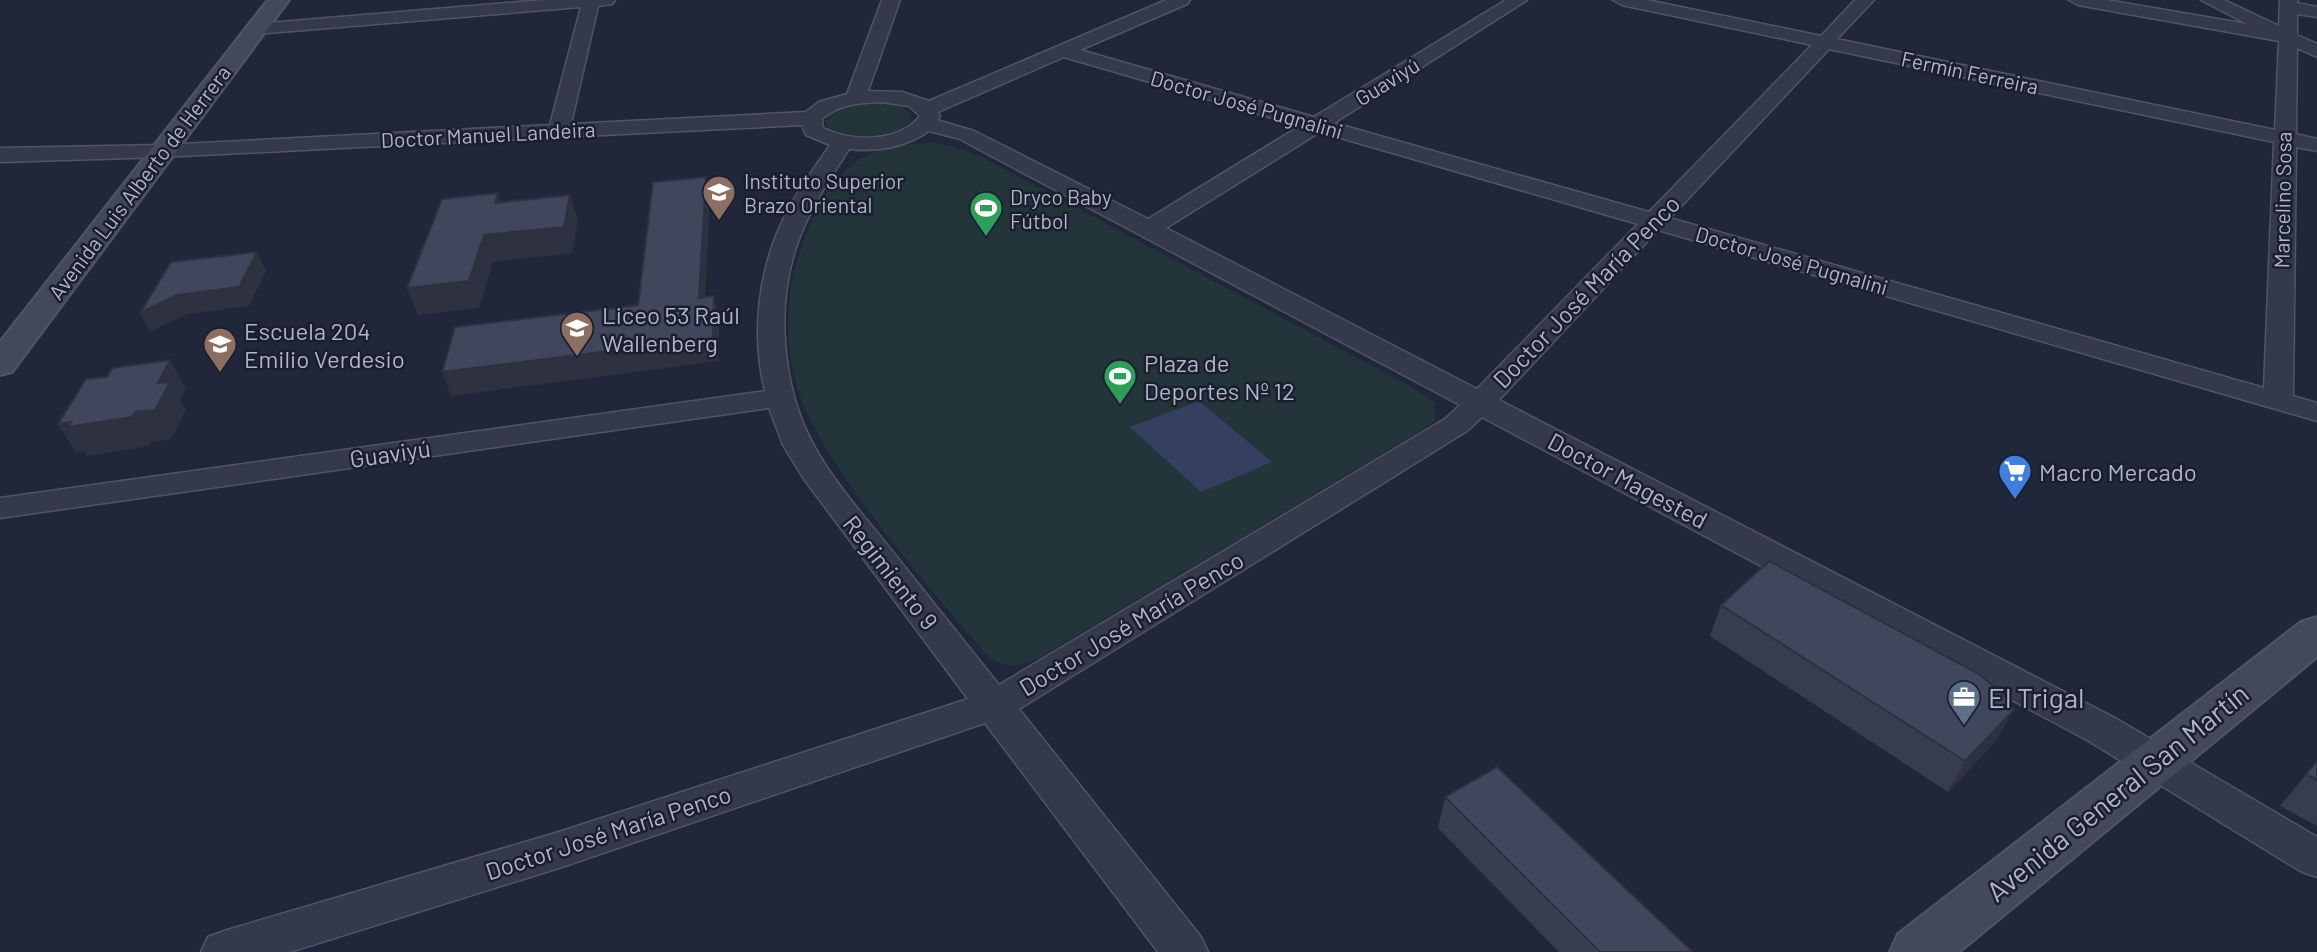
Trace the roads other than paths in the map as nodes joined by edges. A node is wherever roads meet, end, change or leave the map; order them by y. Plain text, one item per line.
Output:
1 (279, 0) edge
2 (891, 0) edge
3 (1181, 0) edge
4 (1518, 0) edge
5 (1622, 0) edge
6 (1865, 0) edge
7 (2078, 0) edge
8 (2210, 0) edge
9 (598, 1) edge
10 (2289, 4) edge
11 (2317, 12) edge
12 (256, 29) junction
13 (2288, 37) junction
14 (1823, 42) junction
15 (2317, 51) edge
16 (1065, 52) junction
17 (855, 98) junction
18 (927, 116) junction
19 (812, 118) junction
20 (1318, 124) junction
21 (559, 130) junction
22 (2284, 138) junction
23 (843, 142) junction
24 (2317, 145) edge
25 (163, 151) junction
26 (0, 155) edge
27 (1654, 220) junction
28 (1148, 229) junction
29 (0, 365) edge
30 (780, 398) junction
31 (2278, 401) junction
32 (1481, 402) junction
33 (2317, 412) edge
34 (0, 508) edge
35 (2317, 634) edge
36 (996, 705) junction
37 (2155, 760) junction
38 (2317, 859) edge
39 (224, 952) edge
40 (1185, 952) edge
41 (1919, 952) edge

1 - 12 main road, Avenida Luis Alberto de Herrera
2 - 17 street
3 - 16 street
4 - 20 street, Guaviyú
5 - 14 street, Fermín Ferreira
6 - 14 street, Doctor José María Penco
7 - 13 street
8 - 13 street
9 - 12 street
9 - 21 street
10 - 11 street
10 - 13 street, Marcelino Sosa
12 - 25 main road, Avenida Luis Alberto de Herrera
13 - 15 street
13 - 22 street, Marcelino Sosa
14 - 22 street, Fermín Ferreira
14 - 27 street, Doctor José María Penco
16 - 18 street
16 - 20 street, Doctor José Pugnalini
17 - 18 street, Doctor Manuel Landeira
17 - 19 street, Doctor Manuel Landeira
18 - 23 street
18 - 28 street, Doctor Magested
19 - 21 street, Doctor Manuel Landeira
19 - 23 street
20 - 27 street, Doctor José Pugnalini
20 - 28 street, Guaviyú
21 - 25 street, Doctor Manuel Landeira
22 - 24 street, Fermín Ferreira
22 - 31 street, Marcelino Sosa
23 - 30 street, Regimiento 9
25 - 26 street, Doctor Manuel Landeira
25 - 29 main road, Avenida Luis Alberto de Herrera
27 - 31 street, Doctor José Pugnalini
27 - 32 street, Doctor José María Penco
28 - 32 street, Doctor Magested
30 - 34 street, Guaviyú
30 - 36 street, Regimiento 9
31 - 33 street, Doctor José Pugnalini
32 - 36 street, Doctor José María Penco
32 - 37 street, Doctor Magested
35 - 37 main road, Avenida General San Martín
36 - 39 street, Doctor José María Penco
36 - 40 street, Regimiento 9
37 - 38 street, Doctor Magested
37 - 41 main road, Avenida General San Martín

